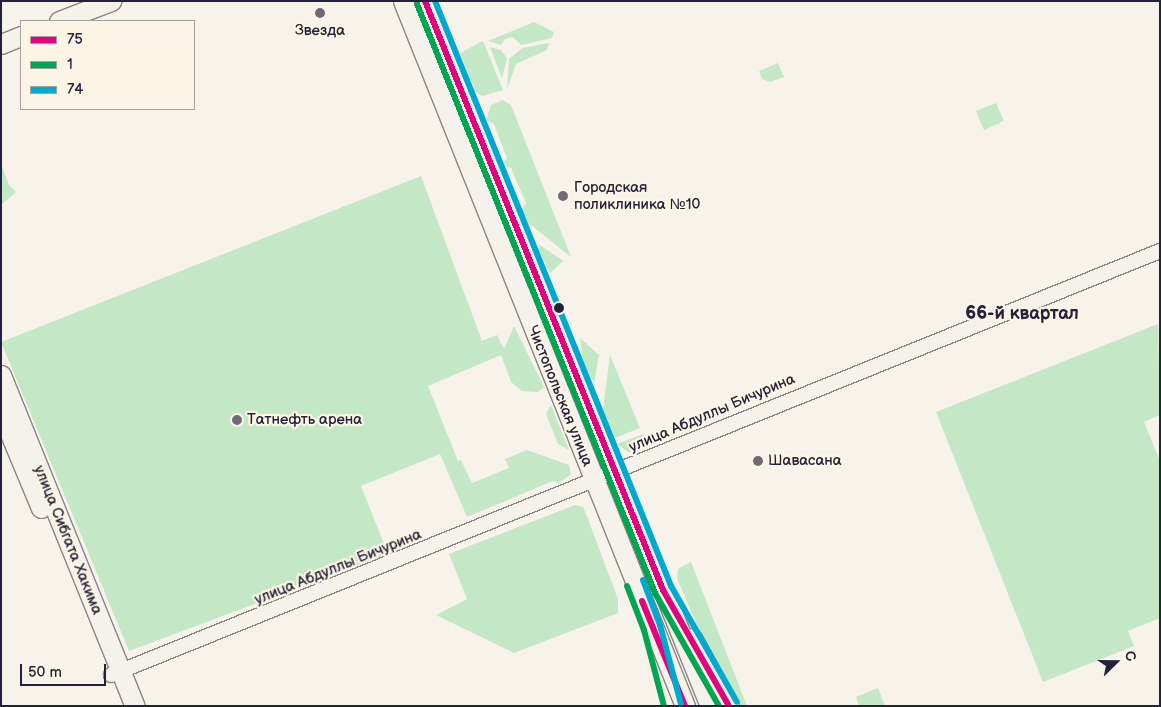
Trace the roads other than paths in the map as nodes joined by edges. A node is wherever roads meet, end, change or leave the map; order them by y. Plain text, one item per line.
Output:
1 (111, 1) edge
2 (403, 1) edge
3 (425, 1) edge
4 (62, 20) edge
5 (20, 36) edge
6 (1, 44) edge
7 (1160, 250) edge
8 (1, 375) edge
9 (1, 412) edge
10 (614, 472) junction
11 (594, 479) junction
12 (663, 590) junction
13 (652, 626) junction
14 (116, 673) junction
15 (122, 706) edge
16 (134, 706) edge
17 (673, 706) edge
18 (685, 706) edge
19 (710, 706) edge
20 (729, 706) edge

1 - 4 main road
2 - 11 main road, Чистопольская улица
3 - 10 main road, Чистопольская улица
5 - 6 main road
7 - 10 street, улица Абдуллы Бичурина
8 - 14 main road, улица Сибгата Хакима
9 - 14 main road, улица Сибгата Хакима
10 - 11 street, улица Абдуллы Бичурина
10 - 12 main road, Чистопольская улица
11 - 13 main road, Чистопольская улица
11 - 14 street, улица Абдуллы Бичурина
12 - 19 main road, Чистопольская улица
12 - 20 main road
13 - 17 main road
13 - 18 main road, Чистопольская улица
14 - 15 main road, улица Сибгата Хакима
14 - 16 main road, улица Сибгата Хакима

